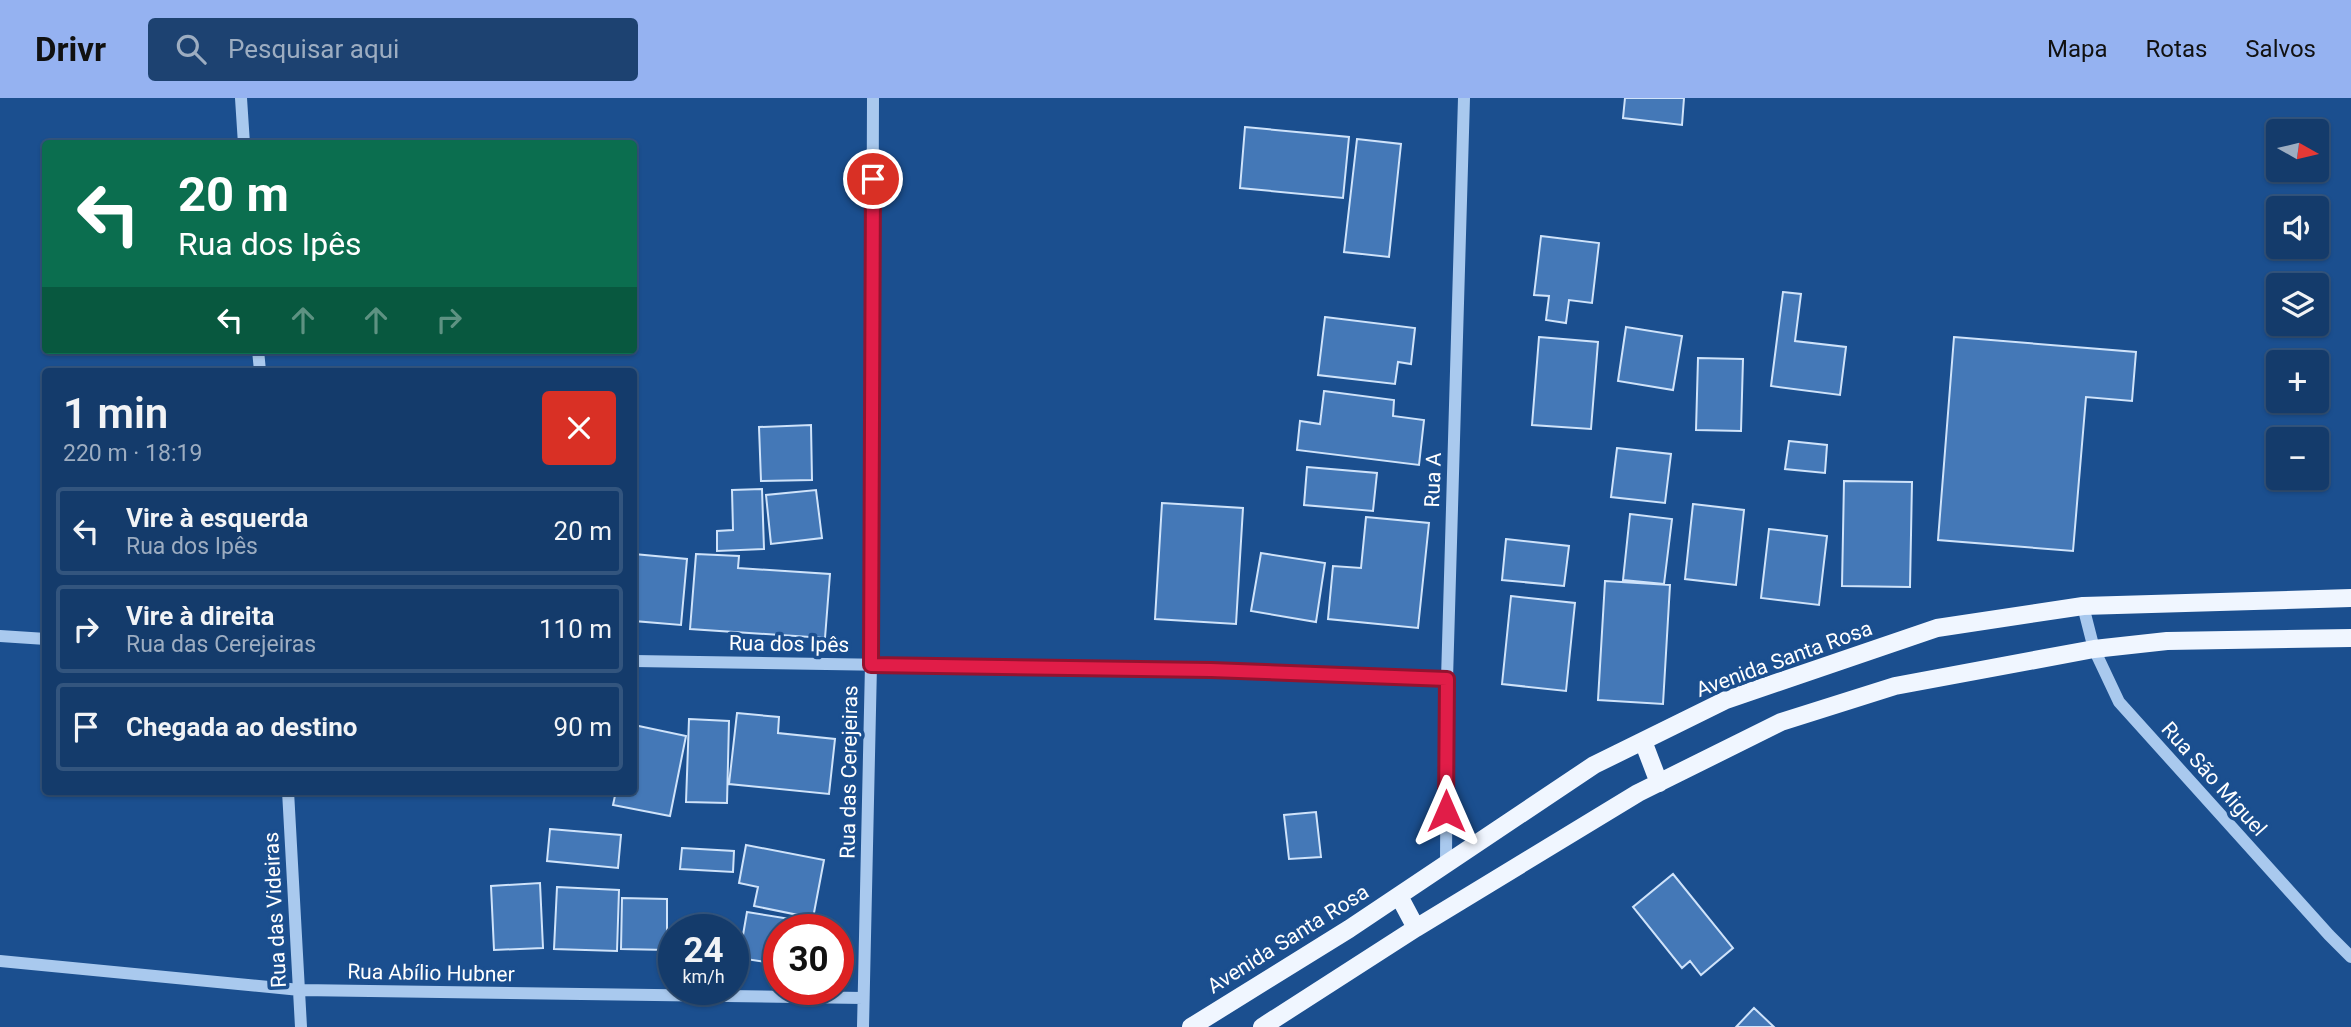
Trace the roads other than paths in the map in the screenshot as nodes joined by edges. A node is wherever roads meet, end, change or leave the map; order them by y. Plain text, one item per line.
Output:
1 (241, 98) edge
2 (873, 98) edge
3 (1464, 98) edge
4 (244, 140) edge
5 (2351, 598) edge
6 (2083, 606) junction
7 (0, 636) edge
8 (2351, 638) edge
9 (42, 639) edge
10 (2094, 649) junction
11 (637, 661) edge
12 (871, 665) junction
13 (1447, 679) junction
14 (1643, 741) junction
15 (1659, 783) junction
16 (288, 795) edge
17 (1446, 864) junction
18 (1399, 895) junction
19 (1416, 928) junction
20 (2351, 957) edge
21 (0, 961) edge
22 (300, 990) junction
23 (863, 998) junction
24 (301, 1027) edge
25 (863, 1027) edge
26 (1191, 1027) edge
27 (1262, 1027) edge

1 - 4 street
2 - 12 street, Rua das Cerejeiras
3 - 13 street, Rua A
5 - 6 main road, Avenida Santa Rosa
6 - 10 street, Rua São Miguel
6 - 14 main road, Avenida Santa Rosa
7 - 9 street
8 - 10 main road
10 - 15 main road
10 - 20 street, Rua São Miguel
11 - 12 street, Rua dos Ipês
12 - 13 street, Rua dos Ipês
12 - 23 street, Rua das Cerejeiras
13 - 17 street, Rua A
14 - 15 main road
14 - 17 main road, Avenida Santa Rosa
15 - 19 main road
16 - 22 street, Rua das Videiras
17 - 18 main road, Avenida Santa Rosa
18 - 19 main road
18 - 26 main road, Avenida Santa Rosa
19 - 27 main road
21 - 22 street, Rua Abílio Hubner
22 - 23 street, Rua Abílio Hubner
22 - 24 street, Rua das Videiras
23 - 25 street, Rua das Cerejeiras

